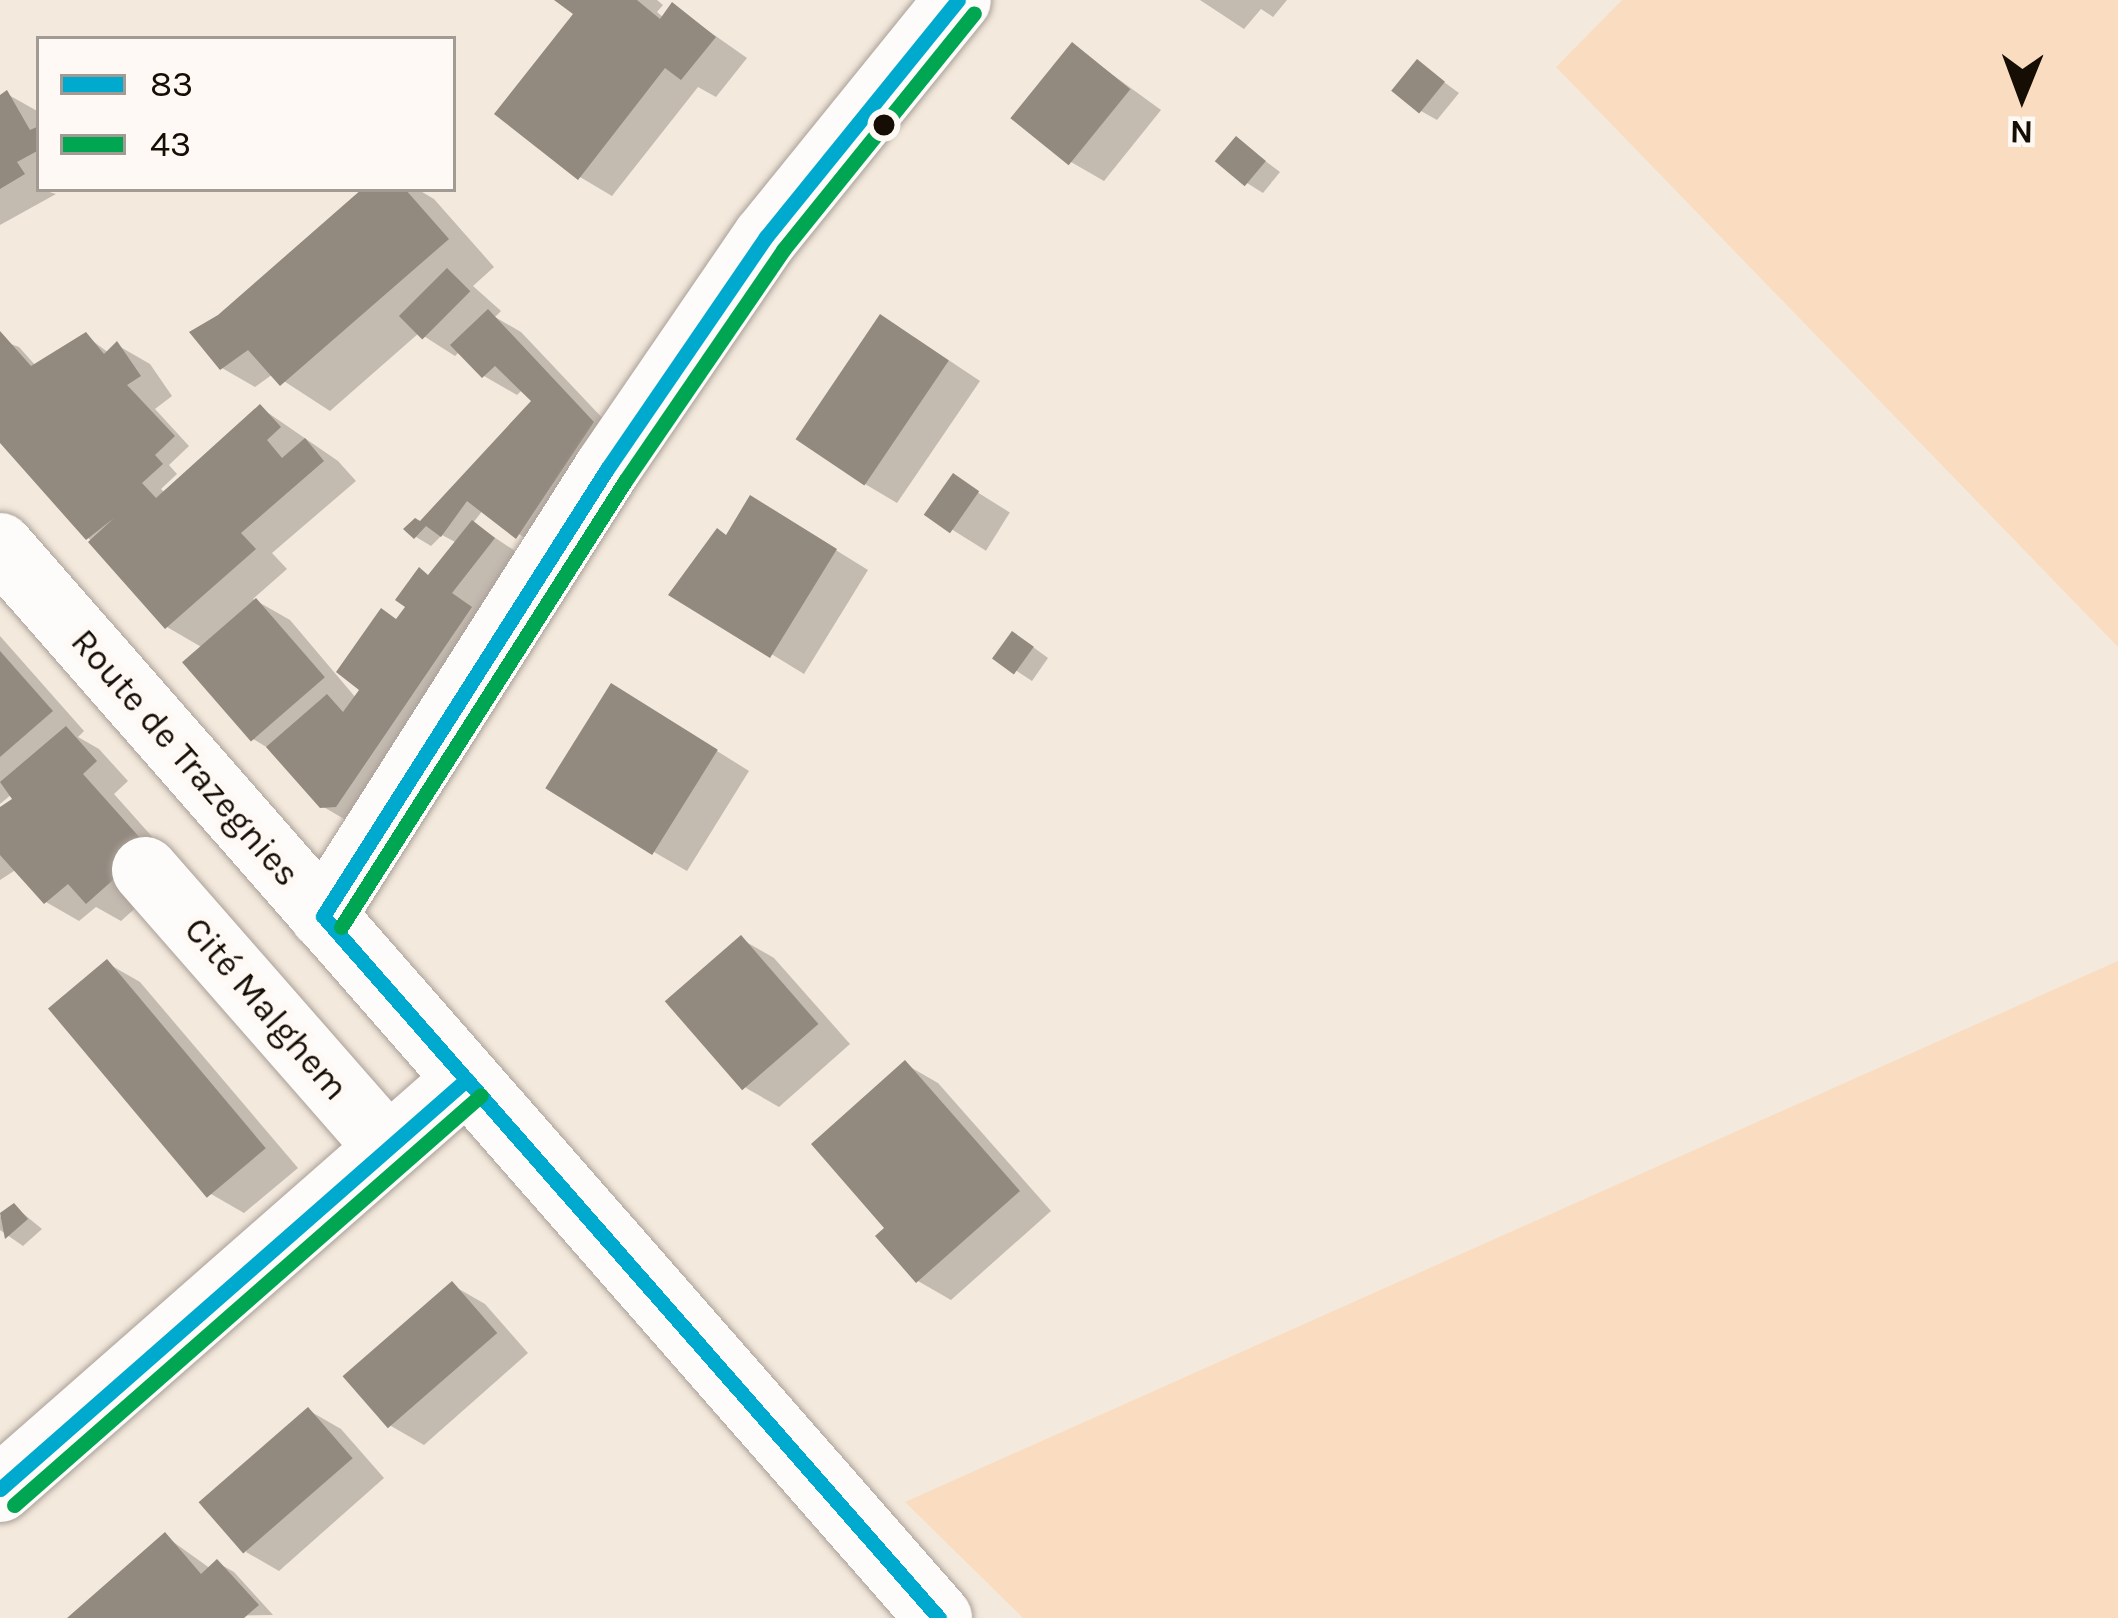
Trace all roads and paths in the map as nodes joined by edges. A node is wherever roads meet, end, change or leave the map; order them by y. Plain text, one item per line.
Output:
1 (958, 0) edge
2 (0, 546) edge
3 (145, 870) dead end
4 (323, 916) junction
5 (467, 1079) junction
6 (388, 1148) junction
7 (0, 1489) edge
8 (939, 1618) edge

1 - 4 street
2 - 4 street, Route de Trazegnies
3 - 6 street, Cité Malghem
4 - 5 street, Route de Trazegnies
5 - 6 street
5 - 8 street, Route de Trazegnies
6 - 7 street

